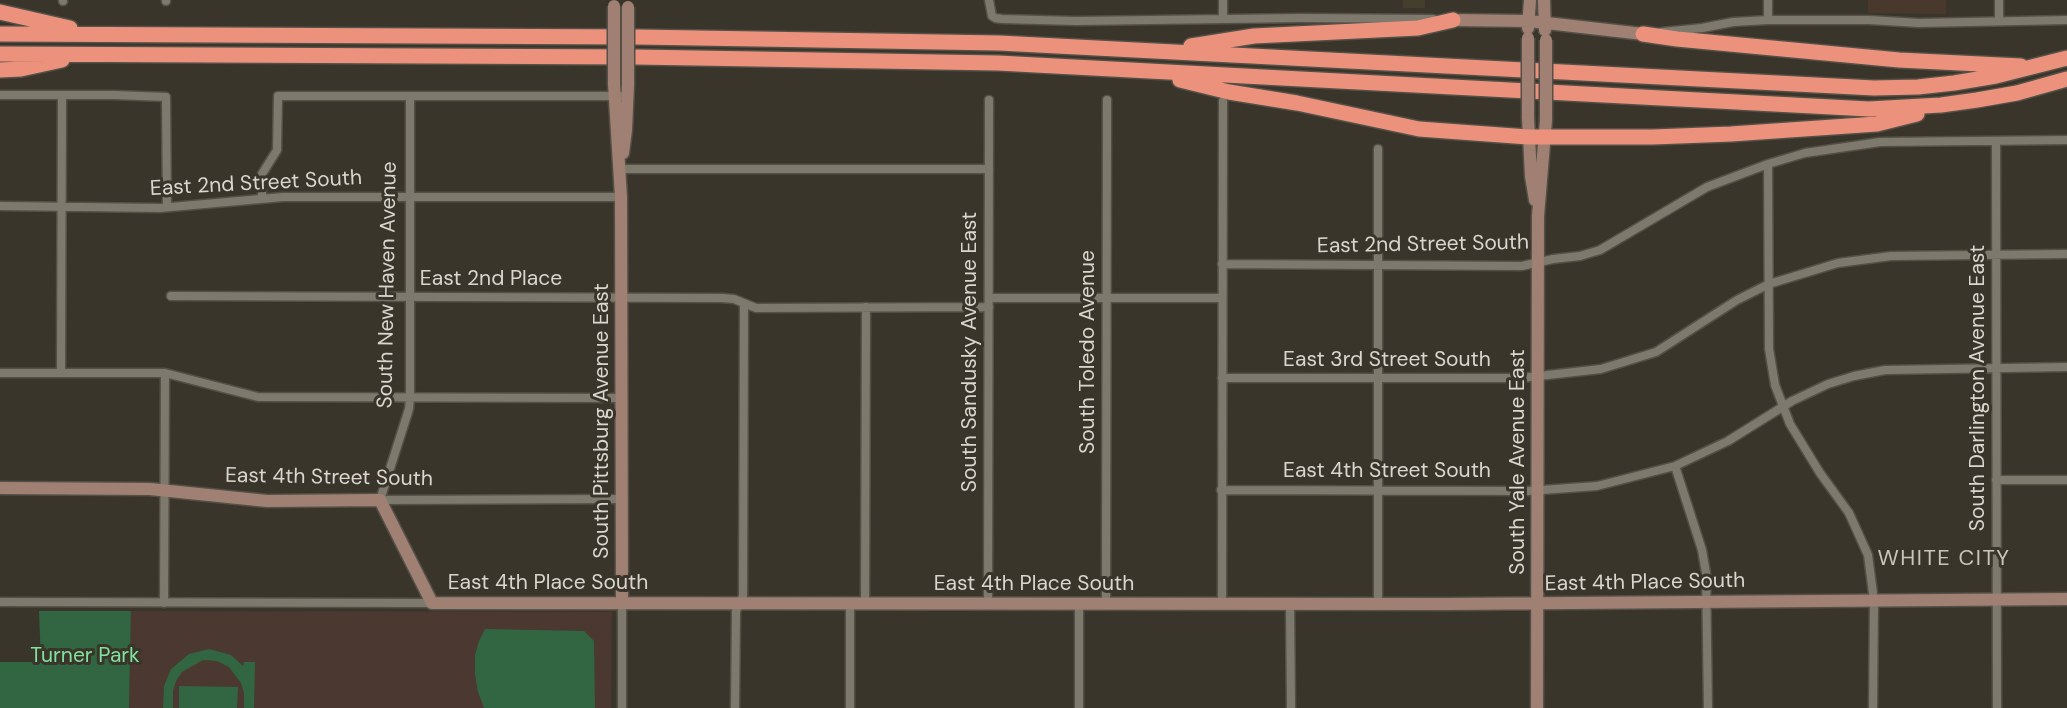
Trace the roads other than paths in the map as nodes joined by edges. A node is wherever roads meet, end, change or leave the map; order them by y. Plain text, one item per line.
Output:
1 (989, 0) edge
2 (1223, 0) edge
3 (1530, 0) edge
4 (1544, 0) edge
5 (1768, 0) edge
6 (1999, 0) edge
7 (614, 3) edge
8 (628, 3) edge
9 (0, 12) edge
10 (1223, 20) junction
11 (1454, 20) junction
12 (1768, 20) junction
13 (2067, 20) edge
14 (1529, 21) junction
15 (2000, 21) junction
16 (1545, 23) junction
17 (0, 34) edge
18 (94, 34) junction
19 (1643, 34) junction
20 (1160, 51) junction
21 (0, 54) edge
22 (88, 54) junction
23 (2067, 58) edge
24 (2038, 66) junction
25 (0, 70) edge
26 (1145, 71) junction
27 (2067, 79) edge
28 (614, 90) junction
29 (628, 90) junction
30 (0, 95) edge
31 (62, 95) junction
32 (410, 96) junction
33 (1107, 99) dead end
34 (989, 100) dead end
35 (1977, 100) junction
36 (1222, 101) dead end
37 (1528, 137) junction
38 (1546, 137) junction
39 (2067, 140) edge
40 (1996, 141) junction
41 (1378, 149) dead end
42 (1768, 164) junction
43 (621, 169) junction
44 (989, 169) junction
45 (262, 197) junction
46 (409, 197) junction
47 (621, 197) junction
48 (0, 206) edge
49 (61, 206) junction
50 (167, 207) junction
51 (1538, 216) junction
52 (2067, 254) edge
53 (1996, 255) junction
54 (1538, 262) junction
55 (1222, 264) junction
56 (1379, 266) junction
57 (1769, 284) junction
58 (171, 296) dead end
59 (409, 297) junction
60 (621, 298) junction
61 (1106, 298) junction
62 (1222, 298) junction
63 (744, 303) junction
64 (988, 303) junction
65 (866, 307) junction
66 (2067, 367) edge
67 (1996, 369) junction
68 (0, 373) edge
69 (61, 373) junction
70 (165, 373) junction
71 (1538, 376) junction
72 (1222, 378) junction
73 (1379, 378) junction
74 (410, 398) junction
75 (621, 398) junction
76 (1783, 407) junction
77 (1675, 466) junction
78 (1996, 480) junction
79 (2067, 480) edge
80 (0, 488) edge
81 (1538, 489) junction
82 (165, 490) junction
83 (1221, 490) junction
84 (1378, 491) junction
85 (622, 499) junction
86 (380, 500) junction
87 (2067, 599) edge
88 (1997, 600) junction
89 (1874, 601) junction
90 (0, 602) edge
91 (1708, 602) junction
92 (164, 603) junction
93 (432, 603) junction
94 (621, 603) junction
95 (740, 603) junction
96 (850, 604) junction
97 (865, 604) junction
98 (988, 604) junction
99 (1078, 604) junction
100 (1106, 604) junction
101 (1290, 604) junction
102 (1378, 604) junction
103 (1538, 604) junction
104 (1222, 605) junction
105 (622, 708) edge
106 (735, 708) edge
107 (850, 708) edge
108 (1079, 708) edge
109 (1291, 708) edge
110 (1537, 708) edge
111 (1708, 708) edge
112 (1873, 708) edge
113 (1997, 708) edge

1 - 10 street
2 - 10 street
3 - 14 street, South Yale Avenue East
4 - 16 street, South Yale Avenue East
5 - 12 street
6 - 15 street
7 - 28 street, South Pittsburg Avenue East, bridge
8 - 29 street, South Pittsburg Avenue East, bridge
9 - 18 highway
10 - 11 street
11 - 14 street
11 - 20 highway
12 - 15 street
12 - 19 street
13 - 15 street
14 - 16 street
14 - 37 street, South Yale Avenue East, bridge
16 - 19 street
16 - 38 street, South Yale Avenue East, bridge
17 - 18 highway
18 - 20 highway
19 - 24 highway
20 - 24 highway
21 - 22 highway
22 - 25 highway
22 - 26 highway
23 - 24 highway
26 - 35 highway
26 - 37 highway
27 - 35 highway
28 - 29 street
28 - 32 street
28 - 43 street, South Pittsburg Avenue East
29 - 43 street, South Pittsburg Avenue East
30 - 31 street
31 - 49 street
31 - 50 street
32 - 45 street
32 - 46 street, South New Haven Avenue
33 - 61 street, South Toledo Avenue
34 - 44 street, South Sandusky Avenue East
35 - 38 highway
36 - 55 street
37 - 38 highway
37 - 51 street, South Yale Avenue East
38 - 51 street, South Yale Avenue East
39 - 40 street, East 2nd Street South
40 - 42 street, East 2nd Street South
40 - 53 street, South Darlington Avenue East
41 - 56 street
42 - 54 street, East 2nd Street South
42 - 57 street
43 - 44 street
43 - 47 street, South Pittsburg Avenue East
44 - 64 street, South Sandusky Avenue East
45 - 46 street, East 2nd Street South
45 - 50 street, East 2nd Street South
46 - 47 street, East 2nd Street South
46 - 59 street, South New Haven Avenue
47 - 60 street, South Pittsburg Avenue East
48 - 49 street, East 2nd Street South
49 - 50 street, East 2nd Street South
49 - 69 street
51 - 54 street, South Yale Avenue East
52 - 53 street, East 3rd Street South
53 - 57 street, East 3rd Street South
53 - 67 street, South Darlington Avenue East
54 - 56 street, East 2nd Street South
54 - 71 street, South Yale Avenue East
55 - 56 street, East 2nd Street South
55 - 62 street
56 - 73 street
57 - 71 street, East 3rd Street South
57 - 76 street
58 - 59 street, East 2nd Place
59 - 60 street, East 2nd Place
59 - 74 street, South New Haven Avenue
60 - 63 street, East 2nd Place
60 - 75 street, South Pittsburg Avenue East
61 - 62 street, East 2nd Place
61 - 64 street, East 2nd Place
61 - 100 street, South Toledo Avenue
62 - 72 street
63 - 65 street, East 2nd Place
63 - 95 street
64 - 65 street, East 2nd Place
64 - 98 street, South Sandusky Avenue East
65 - 97 street
66 - 67 street, East 4th Street South
67 - 76 street, East 4th Street South
67 - 78 street, South Darlington Avenue East
68 - 69 street
69 - 70 street
70 - 74 street
70 - 82 street
71 - 73 street, East 3rd Street South
71 - 81 street, South Yale Avenue East
72 - 73 street, East 3rd Street South
72 - 83 street
73 - 84 street
74 - 75 street
74 - 86 street, South New Haven Avenue
75 - 85 street, South Pittsburg Avenue East
76 - 77 street, East 4th Street South
76 - 89 street
77 - 81 street, East 4th Street South
77 - 91 street
78 - 79 street
78 - 88 street, South Darlington Avenue East
80 - 82 street, East 4th Street South
81 - 84 street, East 4th Street South
81 - 103 street, South Yale Avenue East
82 - 86 street, East 4th Street South
82 - 92 street
83 - 84 street, East 4th Street South
83 - 104 street
84 - 102 street
85 - 86 street, East 4th Street South
85 - 94 street, South Pittsburg Avenue East
86 - 93 street
87 - 88 street, East 4th Place South
88 - 89 street, East 4th Place South
88 - 113 street, South Darlington Avenue East
89 - 91 street, East 4th Place South
89 - 112 street
90 - 92 street, East 4th Place South
91 - 103 street, East 4th Place South
91 - 111 street
92 - 93 street, East 4th Place South
93 - 94 street, East 4th Place South
94 - 95 street, East 4th Place South
94 - 105 street, South Pittsburg Avenue East
95 - 96 street, East 4th Place South
95 - 106 street
96 - 97 street, East 4th Place South
96 - 107 street
97 - 98 street, East 4th Place South
98 - 99 street, East 4th Place South
99 - 100 street, East 4th Place South
99 - 108 street
100 - 104 street, East 4th Place South
101 - 102 street, East 4th Place South
101 - 104 street, East 4th Place South
101 - 109 street
102 - 103 street, East 4th Place South
103 - 110 street, South Yale Avenue East

